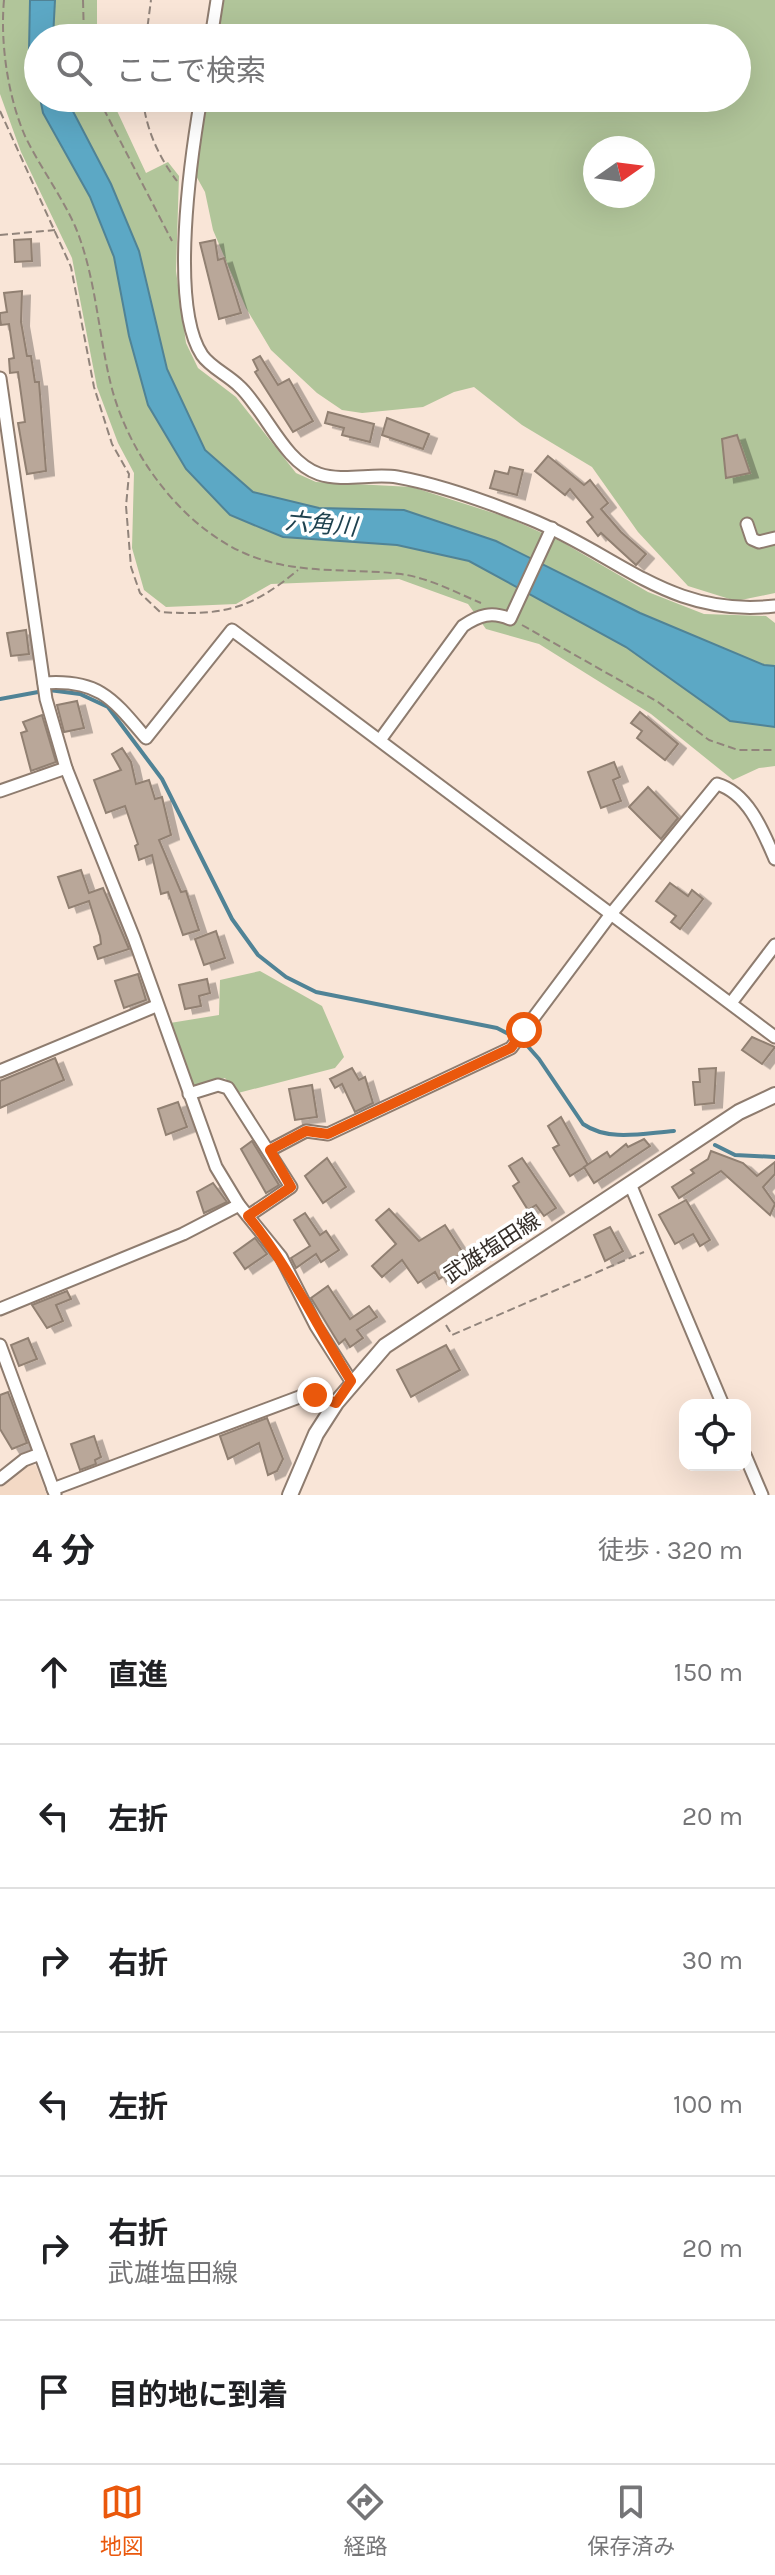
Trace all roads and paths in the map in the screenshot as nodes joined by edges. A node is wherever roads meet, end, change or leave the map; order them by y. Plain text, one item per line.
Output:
1 (4, 0) edge
2 (83, 0) edge
3 (151, 0) edge
4 (217, 0) edge
5 (84, 24) edge
6 (148, 24) edge
7 (213, 24) edge
8 (0, 111) edge
9 (105, 112) edge
10 (144, 112) edge
11 (199, 112) edge
12 (186, 187) junction
13 (56, 230) junction
14 (0, 235) edge
15 (185, 267) junction
16 (0, 378) edge
17 (747, 524) dead end
18 (550, 531) junction
19 (775, 538) edge
20 (298, 570) junction
21 (775, 606) edge
22 (496, 613) junction
23 (511, 615) junction
24 (44, 683) junction
25 (380, 740) junction
26 (775, 750) edge
27 (66, 768) junction
28 (0, 791) edge
29 (775, 859) edge
30 (611, 914) junction
31 (775, 945) edge
32 (731, 1003) junction
33 (156, 1006) junction
34 (775, 1037) edge
35 (0, 1071) edge
36 (189, 1094) junction
37 (775, 1095) edge
38 (270, 1150) junction
39 (630, 1184) junction
40 (239, 1205) junction
41 (248, 1216) junction
42 (655, 1247) junction
43 (0, 1309) edge
44 (438, 1310) junction
45 (0, 1345) edge
46 (351, 1381) junction
47 (720, 1399) edge
48 (336, 1403) junction
49 (40, 1454) junction
50 (751, 1469) edge
51 (0, 1479) edge
52 (54, 1492) edge
53 (290, 1495) edge
54 (762, 1495) edge

1 - 20 path
2 - 5 path
3 - 6 path
4 - 7 street
8 - 13 path
9 - 15 path
10 - 12 path
11 - 12 street
12 - 15 street
13 - 14 path
13 - 20 path
15 - 18 street
16 - 24 street
17 - 19 street
18 - 21 street
18 - 23 street
20 - 22 path
22 - 23 street
22 - 25 street
23 - 26 path
24 - 25 street
24 - 27 street
25 - 30 street
27 - 28 street
27 - 33 street
29 - 30 street
30 - 32 street
30 - 38 street
31 - 32 street
32 - 34 street
33 - 35 street
33 - 36 street
36 - 38 street
36 - 40 street
37 - 39 main road, 武雄塩田線
38 - 41 street
39 - 42 street
39 - 44 main road, 武雄塩田線
40 - 41 street
40 - 43 street
41 - 46 street
42 - 44 path
42 - 47 street
44 - 46 main road, 武雄塩田線
45 - 49 street
46 - 48 main road, 武雄塩田線
48 - 52 street
48 - 53 main road, 武雄塩田線
49 - 51 street
49 - 52 street
50 - 54 street

